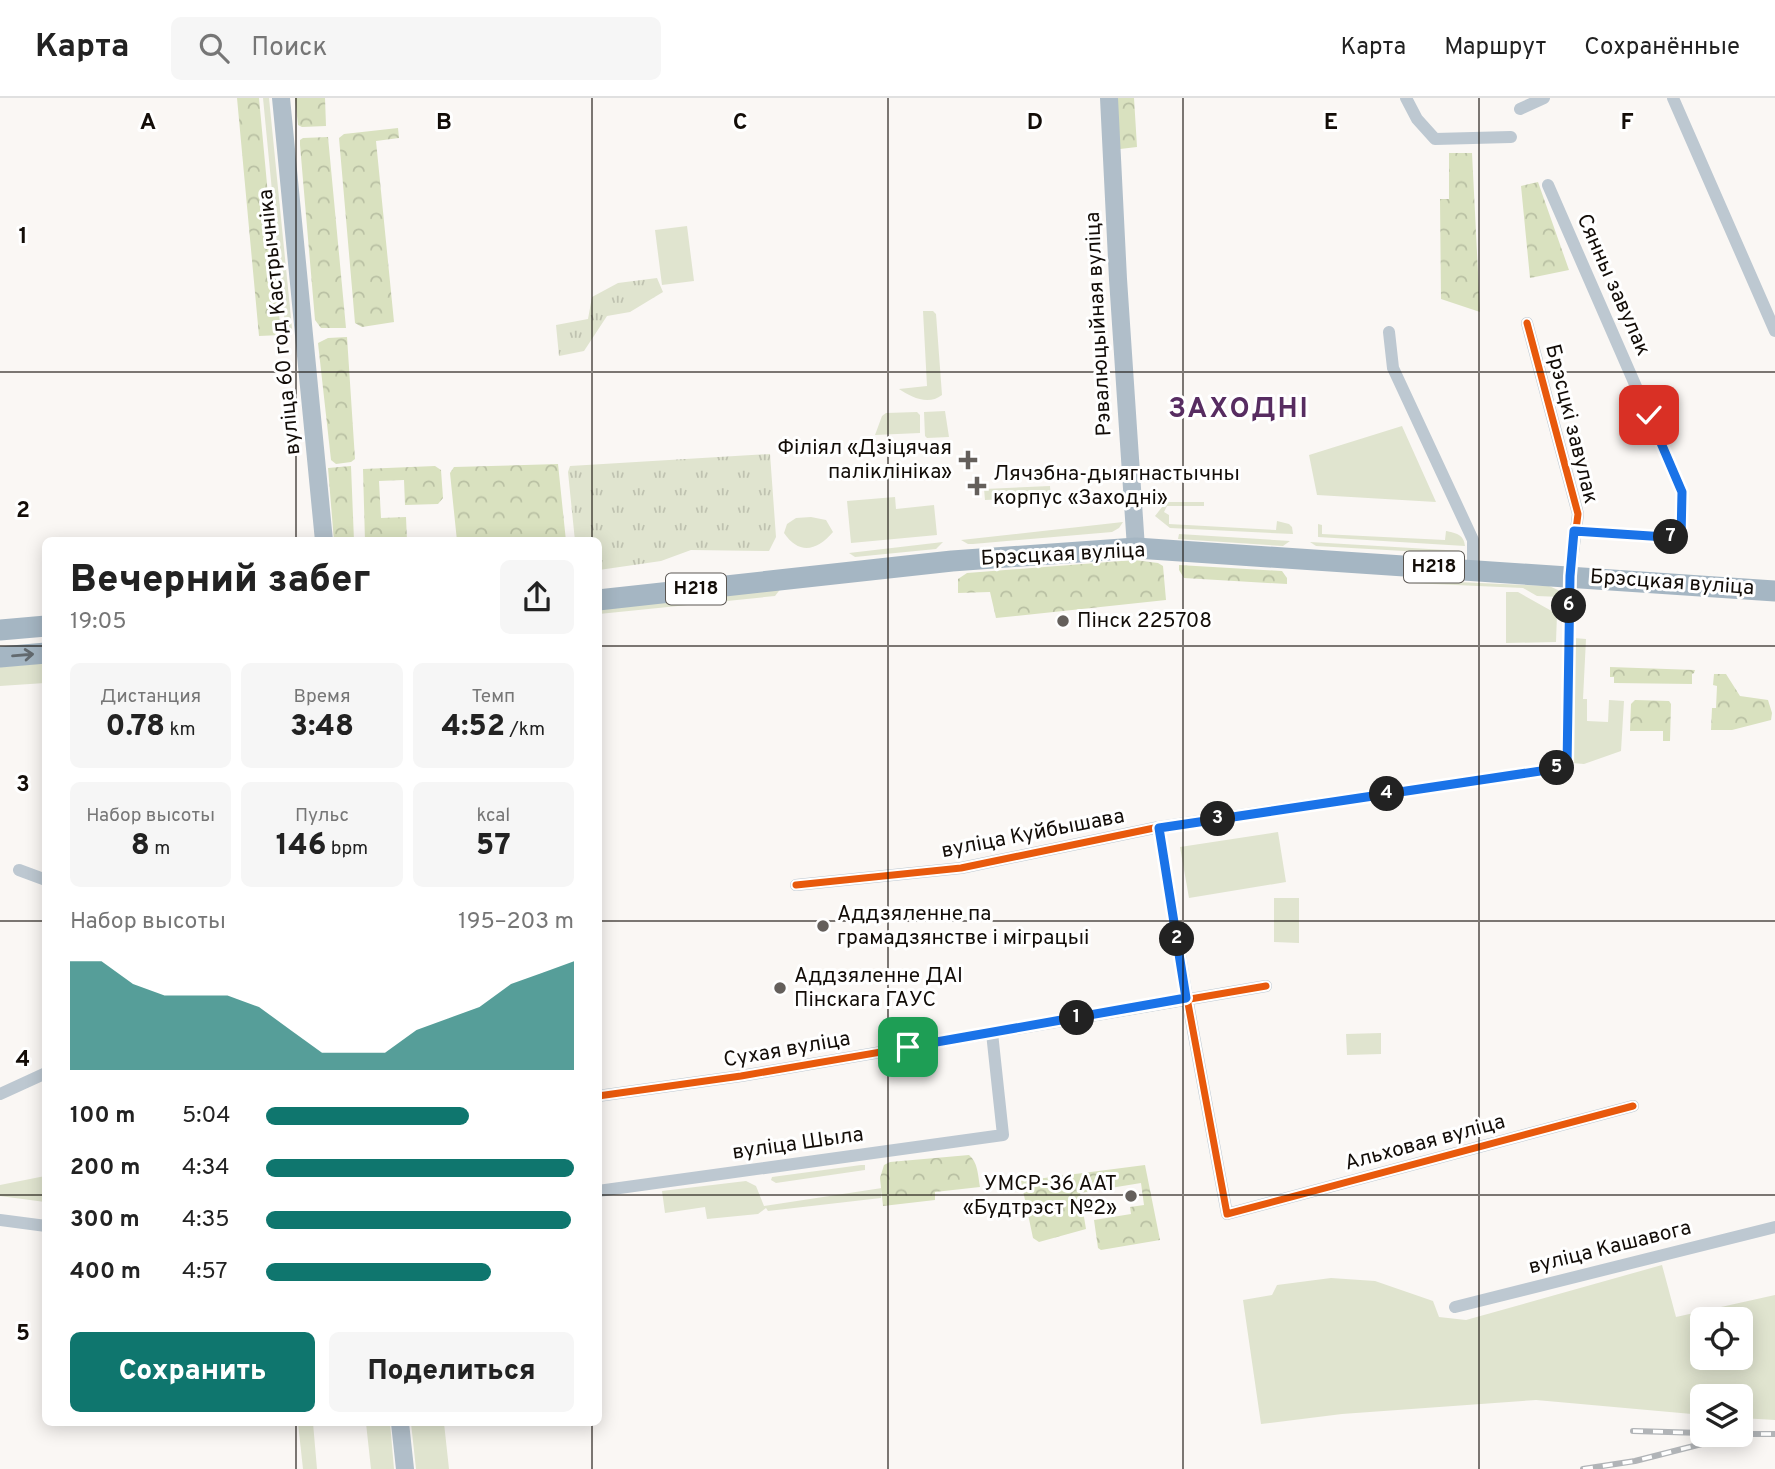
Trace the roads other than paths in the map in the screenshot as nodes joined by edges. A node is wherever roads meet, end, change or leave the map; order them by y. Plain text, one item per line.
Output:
1 (281, 98) edge
2 (1109, 98) edge
3 (1406, 98) edge
4 (1544, 98) edge
5 (1673, 98) edge
6 (1520, 109) dead end
7 (1511, 137) dead end
8 (1548, 185) dead end
9 (1527, 323) dead end
10 (1775, 331) edge
11 (1389, 332) dead end
12 (1574, 531) junction
13 (324, 537) edge
14 (1136, 548) junction
15 (1473, 570) junction
16 (1570, 576) junction
17 (1775, 591) edge
18 (602, 600) edge
19 (42, 626) edge
20 (0, 630) edge
21 (42, 653) edge
22 (0, 657) edge
23 (1567, 767) joint
24 (1159, 828) junction
25 (19, 870) dead end
26 (42, 879) edge
27 (796, 885) dead end
28 (1266, 986) dead end
29 (1186, 998) junction
30 (992, 1033) junction
31 (42, 1075) edge
32 (0, 1094) edge
33 (602, 1095) edge
34 (1633, 1106) dead end
35 (602, 1190) edge
36 (0, 1220) edge
37 (42, 1225) edge
38 (1775, 1227) edge
39 (1455, 1307) dead end
40 (400, 1426) edge
41 (405, 1469) edge

1 - 13 street, вуліца 60 год Кастрычніка
2 - 14 street, Рэвалюцыйная вуліца
3 - 7 street
4 - 6 street
5 - 10 street
8 - 12 street, Сянны завулак
9 - 12 street, Брэсцкі завулак
11 - 15 street
12 - 16 street, Брэсцкі завулак
14 - 15 main road, Брэсцкая вуліца / Н218
14 - 18 main road, Брэсцкая вуліца / Н218
15 - 16 main road, Брэсцкая вуліца / Н218
16 - 17 main road, Брэсцкая вуліца / Н218
16 - 23 street, Брэсцкая вуліца
19 - 20 main road
22 -> 21 main road
23 - 24 street, вуліца Куйбышава
24 - 27 street, вуліца Куйбышава
24 - 29 street
25 - 26 street
28 - 29 street, Сухая вуліца
29 - 30 street, Сухая вуліца
29 - 34 street, Альховая вуліца
30 - 33 street, Сухая вуліца
30 - 35 street, вуліца Шыла
31 - 32 street
36 - 37 street
38 - 39 street, вуліца Кашавога
40 - 41 street

